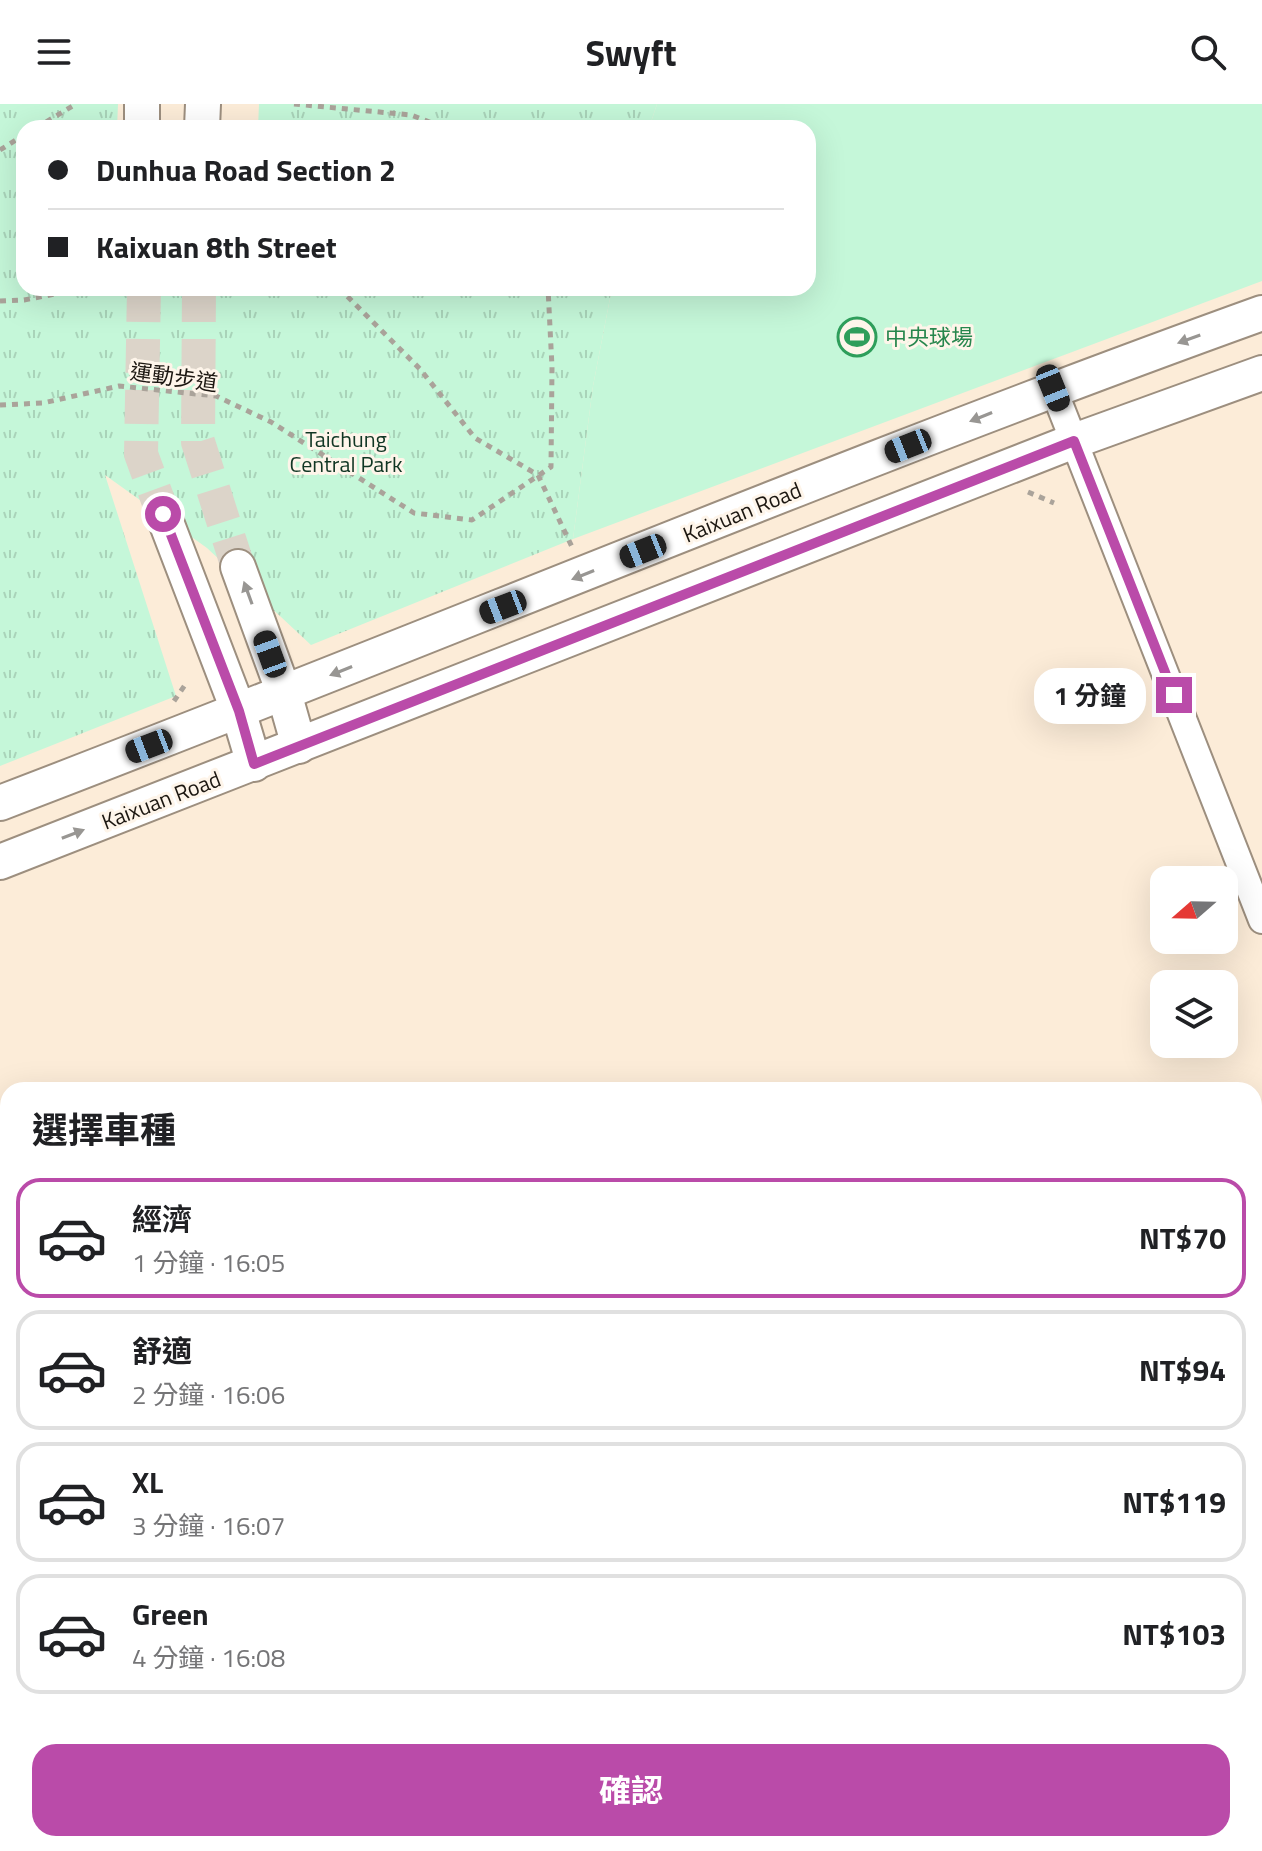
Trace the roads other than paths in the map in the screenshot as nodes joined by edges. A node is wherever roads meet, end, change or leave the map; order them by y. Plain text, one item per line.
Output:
1 (1262, 313) edge
2 (1262, 373) edge
3 (1053, 388) junction
4 (1074, 441) junction
5 (163, 514) tunnel mouth
6 (238, 567) tunnel mouth
7 (284, 693) junction
8 (239, 711) junction
9 (299, 746) junction
10 (254, 764) junction
11 (0, 803) edge
12 (0, 862) edge
13 (1262, 920) edge

1 -> 3 street, Kaixuan Road
2 - 4 street, Kaixuan Road
3 - 4 street
3 -> 7 street, Kaixuan Road
4 - 9 street, Kaixuan Road
4 - 13 street
5 - 8 street
7 -> 6 street
7 - 8 street, Kaixuan Road
7 - 9 street
8 - 10 street
8 - 11 street, Kaixuan Road
9 - 10 street, Kaixuan Road
12 -> 10 street, Kaixuan Road

